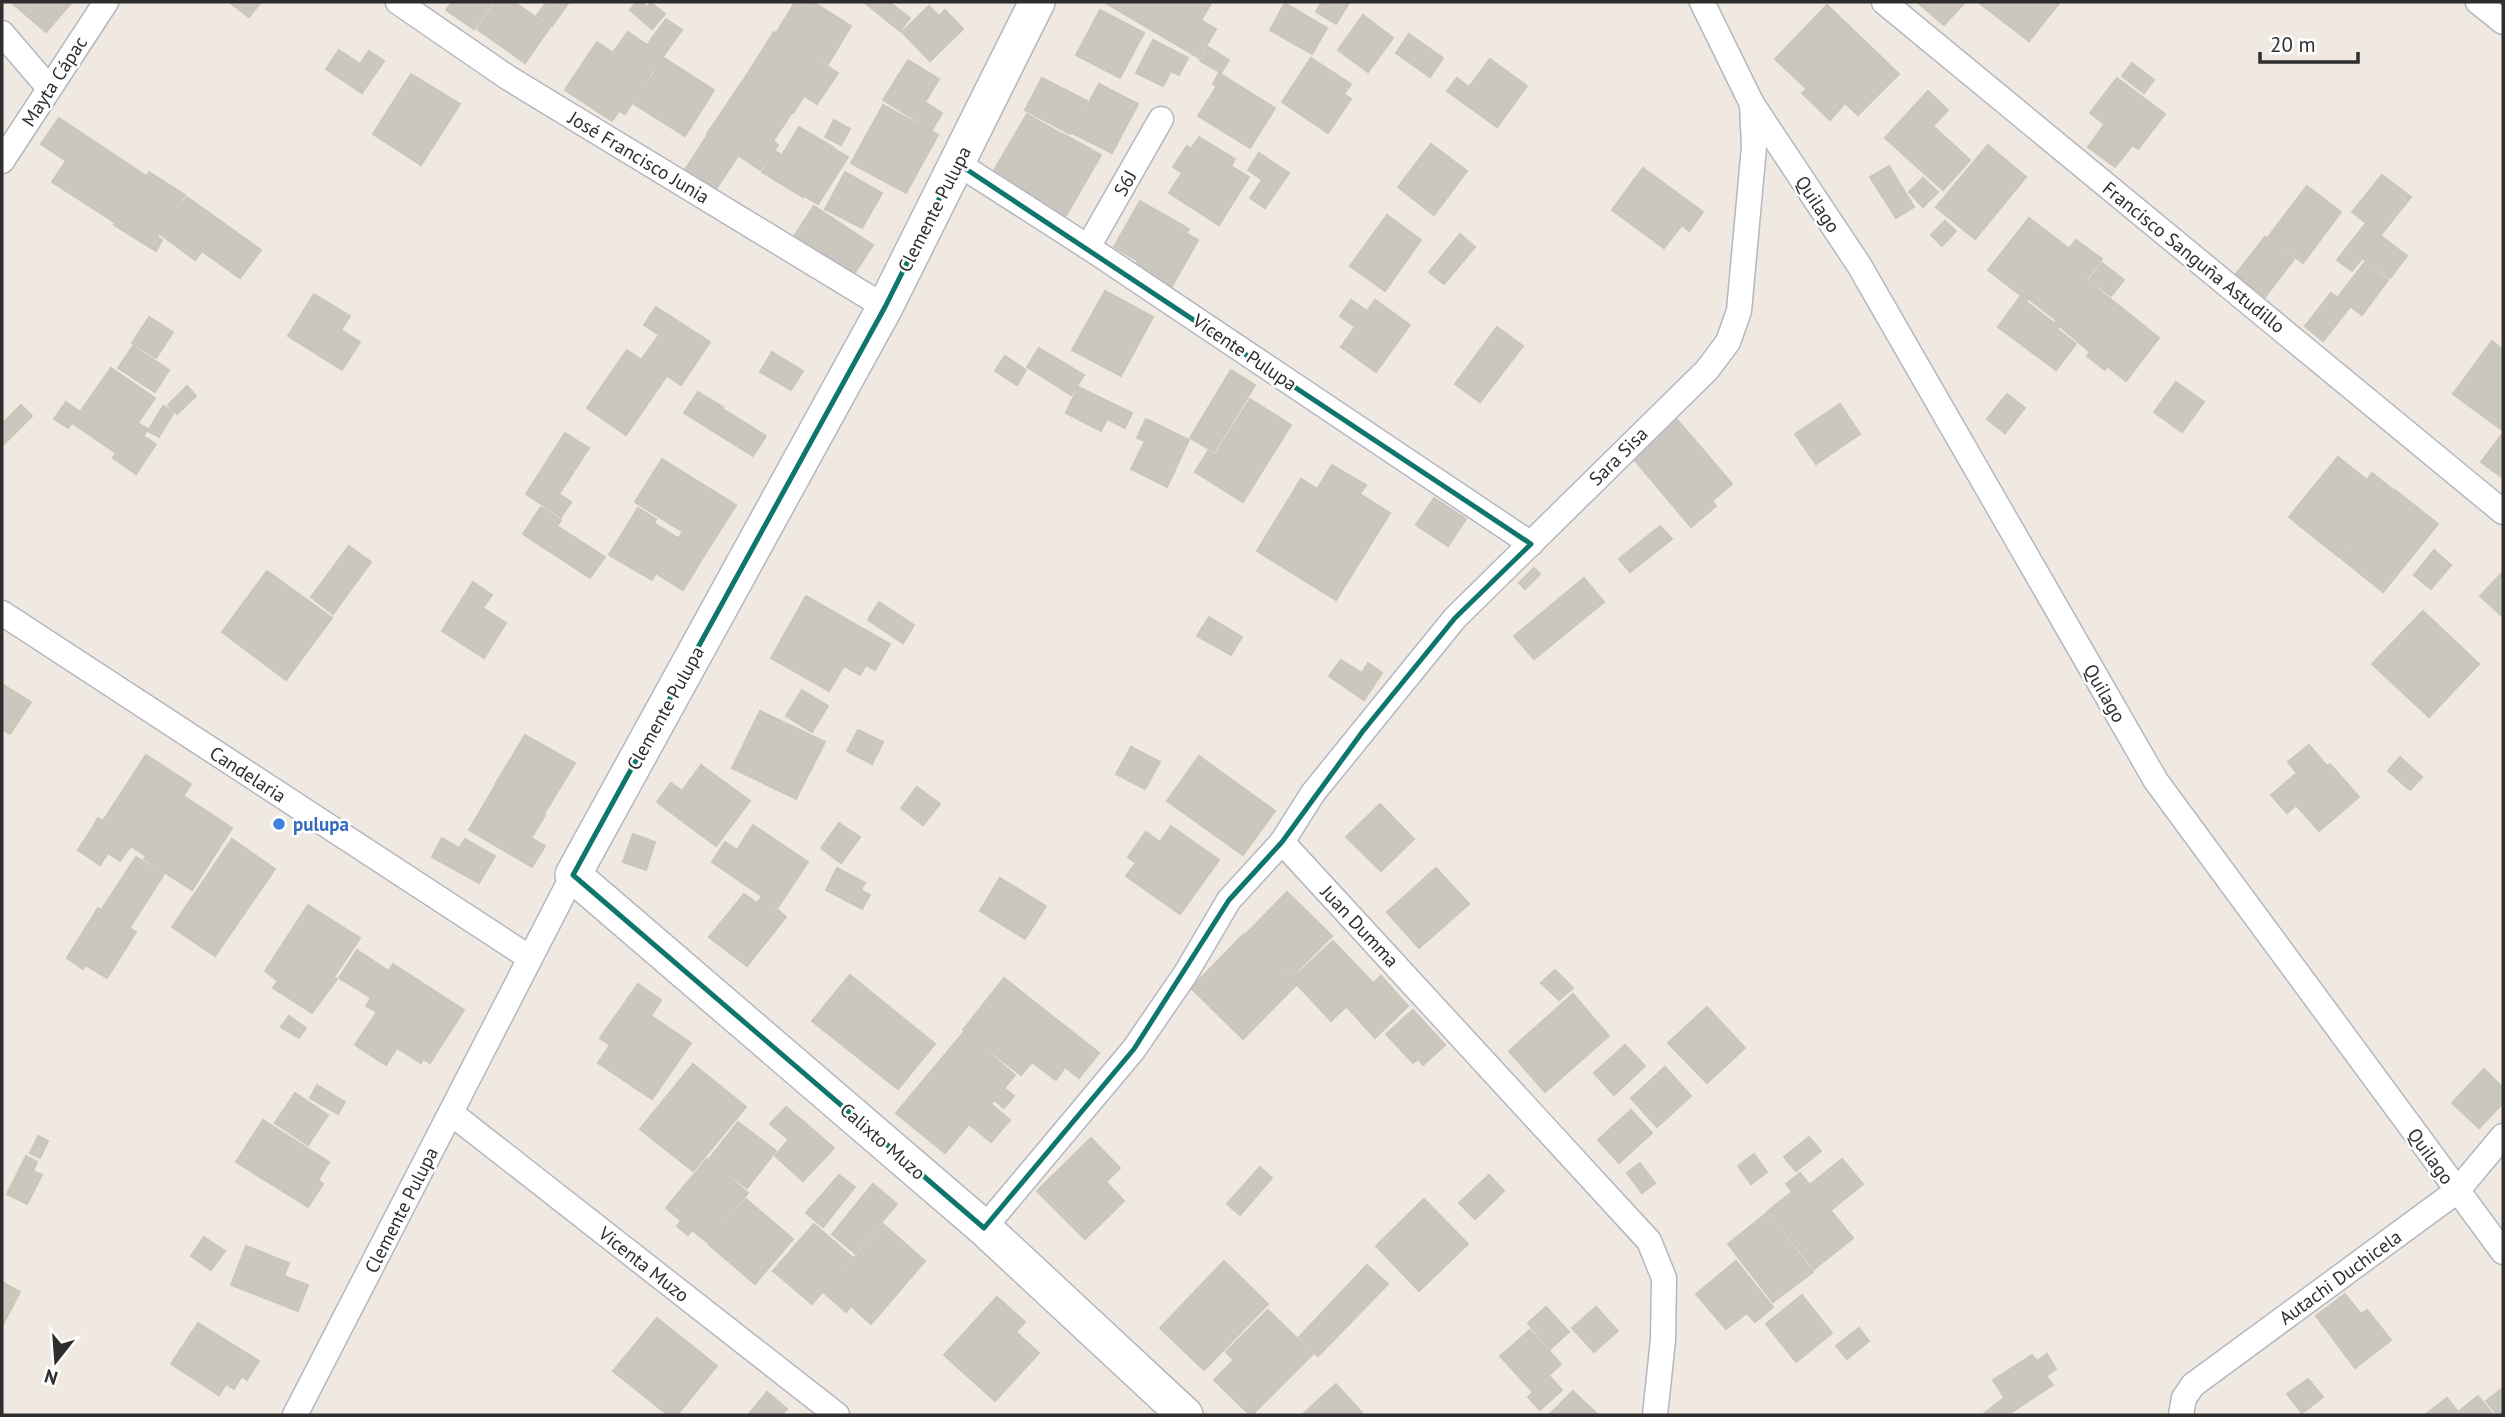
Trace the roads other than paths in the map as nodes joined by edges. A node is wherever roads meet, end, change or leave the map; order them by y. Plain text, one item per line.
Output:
1 (106, 2) edge
2 (398, 2) edge
3 (1037, 2) edge
4 (1702, 2) edge
5 (1884, 2) edge
6 (2478, 2) edge
7 (2503, 22) edge
8 (2, 33) edge
9 (50, 88) junction
10 (1752, 104) junction
11 (1161, 119) dead end
12 (2, 161) edge
13 (957, 163) junction
14 (1088, 247) junction
15 (885, 307) junction
16 (2503, 512) edge
17 (1531, 544) junction
18 (2, 613) edge
19 (1282, 842) junction
20 (573, 875) junction
21 (530, 958) junction
22 (451, 1113) junction
23 (2503, 1136) edge
24 (2457, 1191) junction
25 (984, 1227) junction
26 (2503, 1252) edge
27 (295, 1415) edge
28 (837, 1415) edge
29 (1185, 1415) edge
30 (1655, 1415) edge
31 (2181, 1415) edge

1 - 9 street, Mayta Cápac
2 - 15 street, José Francisco Junia
3 - 13 street, Clemente Pulupa
4 - 10 street, Sara Sisa
5 - 16 street, Francisco Sanguña Astudillo
6 - 7 street
8 - 9 street
9 - 12 street, Mayta Cápac
10 - 17 street, Sara Sisa
10 - 24 street, Quilago
11 - 14 street, S6J
13 - 14 street, Vicente Pulupa
13 - 15 street, Clemente Pulupa
14 - 17 street, Vicente Pulupa
15 - 20 street, Clemente Pulupa
17 - 19 street, Sara Sisa
18 - 21 street, Candelaria
19 - 25 street
19 - 30 street, Juan Dumma
20 - 21 street, Clemente Pulupa
20 - 25 street, Calixto Muzo
21 - 22 street, Clemente Pulupa
22 - 27 street, Clemente Pulupa
22 - 28 street, Vicenta Muzo
23 - 24 street, Autachi Duchicela
24 - 26 street, Quilago
24 - 31 street, Autachi Duchicela
25 - 29 street, Calixto Muzo

